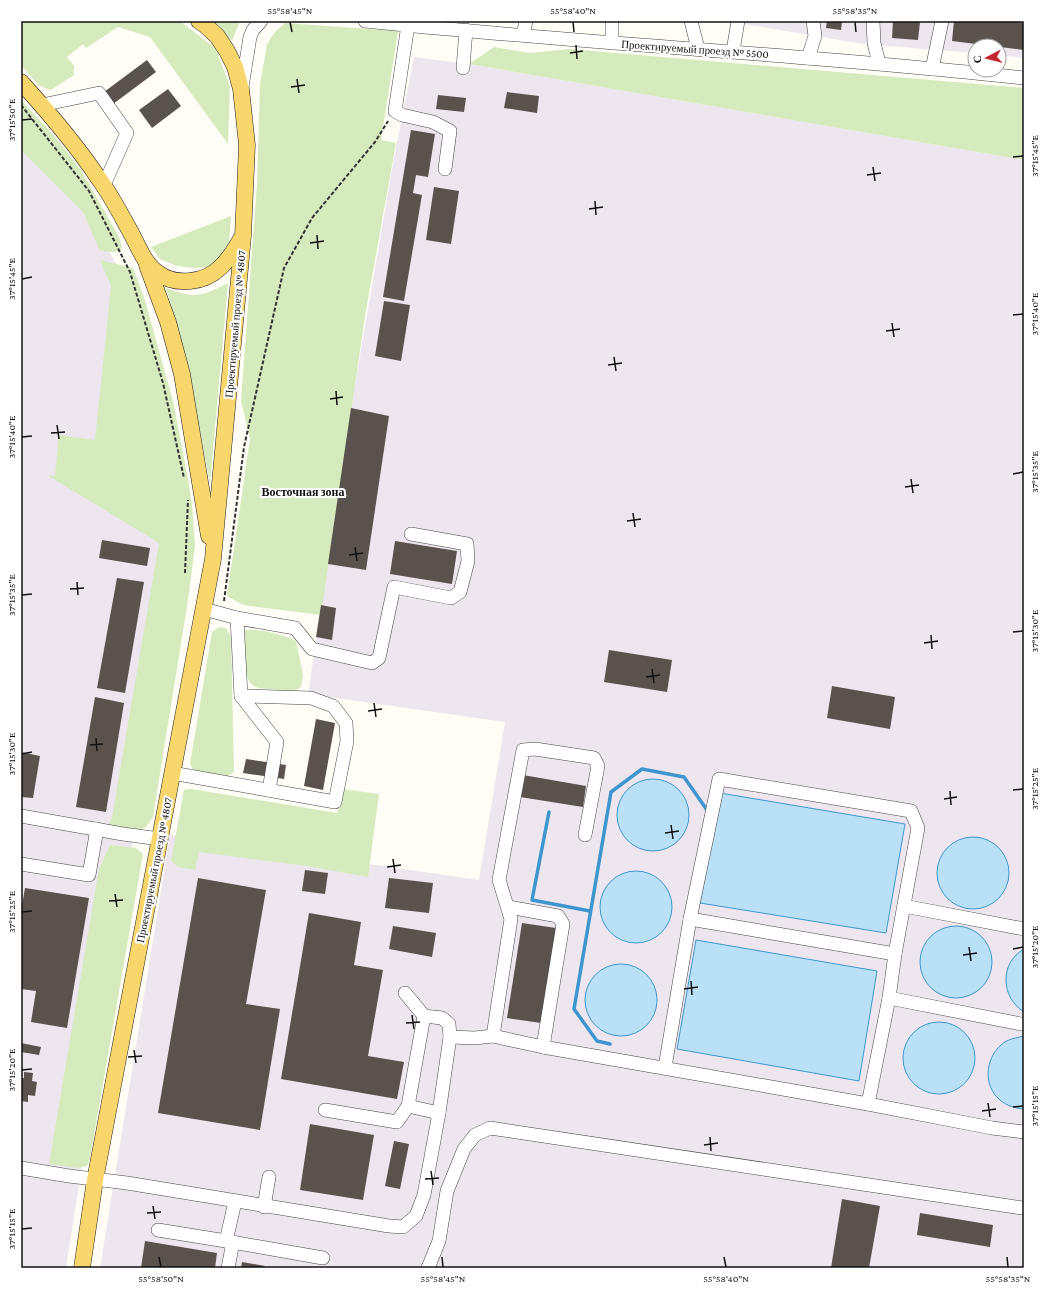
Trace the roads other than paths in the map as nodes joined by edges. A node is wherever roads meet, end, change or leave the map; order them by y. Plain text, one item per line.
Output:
1 (198, 21) edge
2 (261, 21) edge
3 (365, 21) edge
4 (526, 21) edge
5 (612, 21) edge
6 (691, 21) edge
7 (738, 21) edge
8 (813, 21) edge
9 (873, 21) edge
10 (942, 21) edge
11 (408, 26) junction
12 (459, 27) edge
13 (523, 35) junction
14 (612, 43) junction
15 (698, 49) junction
16 (733, 51) junction
17 (808, 58) junction
18 (879, 63) junction
19 (463, 68) dead end
20 (932, 69) junction
21 (1024, 78) edge
22 (21, 82) edge
23 (241, 89) junction
24 (42, 105) junction
25 (445, 169) dead end
26 (104, 185) junction
27 (243, 236) junction
28 (147, 262) junction
29 (412, 534) dead end
30 (213, 559) junction
31 (204, 609) junction
32 (237, 618) junction
33 (241, 696) junction
34 (172, 773) junction
35 (269, 790) junction
36 (21, 816) edge
37 (97, 829) junction
38 (585, 835) dead end
39 (160, 839) junction
40 (21, 864) edge
41 (904, 906) junction
42 (508, 907) junction
43 (690, 919) junction
44 (1024, 929) edge
45 (895, 954) junction
46 (405, 993) dead end
47 (889, 998) junction
48 (424, 1016) junction
49 (1020, 1024) dead end
50 (493, 1036) junction
51 (450, 1037) junction
52 (543, 1047) junction
53 (665, 1067) junction
54 (868, 1104) junction
55 (408, 1106) junction
56 (325, 1110) dead end
57 (439, 1113) junction
58 (1024, 1132) edge
59 (21, 1168) edge
60 (269, 1177) dead end
61 (96, 1180) junction
62 (235, 1202) junction
63 (264, 1206) junction
64 (1022, 1208) dead end
65 (158, 1230) dead end
66 (230, 1242) junction
67 (323, 1258) dead end
68 (82, 1268) edge
69 (228, 1268) edge
70 (428, 1268) edge

1 - 23 main road, Проектируемый проезд № 4807
2 - 23 street
3 - 11 street, Проектируемый проезд № 5500
4 - 13 street
5 - 14 street
6 - 15 street
7 - 16 street
8 - 17 street
9 - 18 street
10 - 20 street
11 - 12 street, Проектируемый проезд № 5500
11 - 25 street
12 - 13 street, Проектируемый проезд № 5500
12 - 19 street
13 - 14 street, Проектируемый проезд № 5500
14 - 15 street, Проектируемый проезд № 5500
15 - 16 street, Проектируемый проезд № 5500
16 - 17 street, Проектируемый проезд № 5500
17 - 18 street, Проектируемый проезд № 5500
18 - 20 street, Проектируемый проезд № 5500
20 - 21 street, Проектируемый проезд № 5500
22 - 24 main road
23 - 27 main road, Проектируемый проезд № 4807
24 - 26 main road
24 - 26 street
26 - 28 main road
27 - 28 main road
27 - 30 main road, Проектируемый проезд № 4807
28 - 30 main road, Проектируемый проезд № 4807
29 - 32 street
30 - 31 main road, Проектируемый проезд № 4807
31 - 32 street
31 - 34 main road, Проектируемый проезд № 4807
32 - 33 street
33 - 35 street
33 - 35 street
34 - 35 street
34 - 39 main road, Проектируемый проезд № 4807
36 - 37 street
37 - 39 street
37 - 40 street
38 - 42 street
39 - 61 main road, Проектируемый проезд № 4807
41 - 43 street
41 - 44 street
41 - 45 street
42 - 50 street
42 - 52 street
43 - 45 street
43 - 53 street
45 - 47 street
46 - 48 street
47 - 49 street
47 - 54 street
48 - 51 street
48 - 55 street
50 - 51 street
50 - 52 street
51 - 57 street
52 - 53 street
53 - 54 street
54 - 58 street
55 - 56 street
55 - 57 street
57 - 63 street
59 - 61 street
60 - 63 street
61 - 62 street
61 - 68 main road, Проектируемый проезд № 4807
62 - 63 street
62 - 66 street
64 - 70 street
65 - 66 street
66 - 67 street
66 - 69 street

